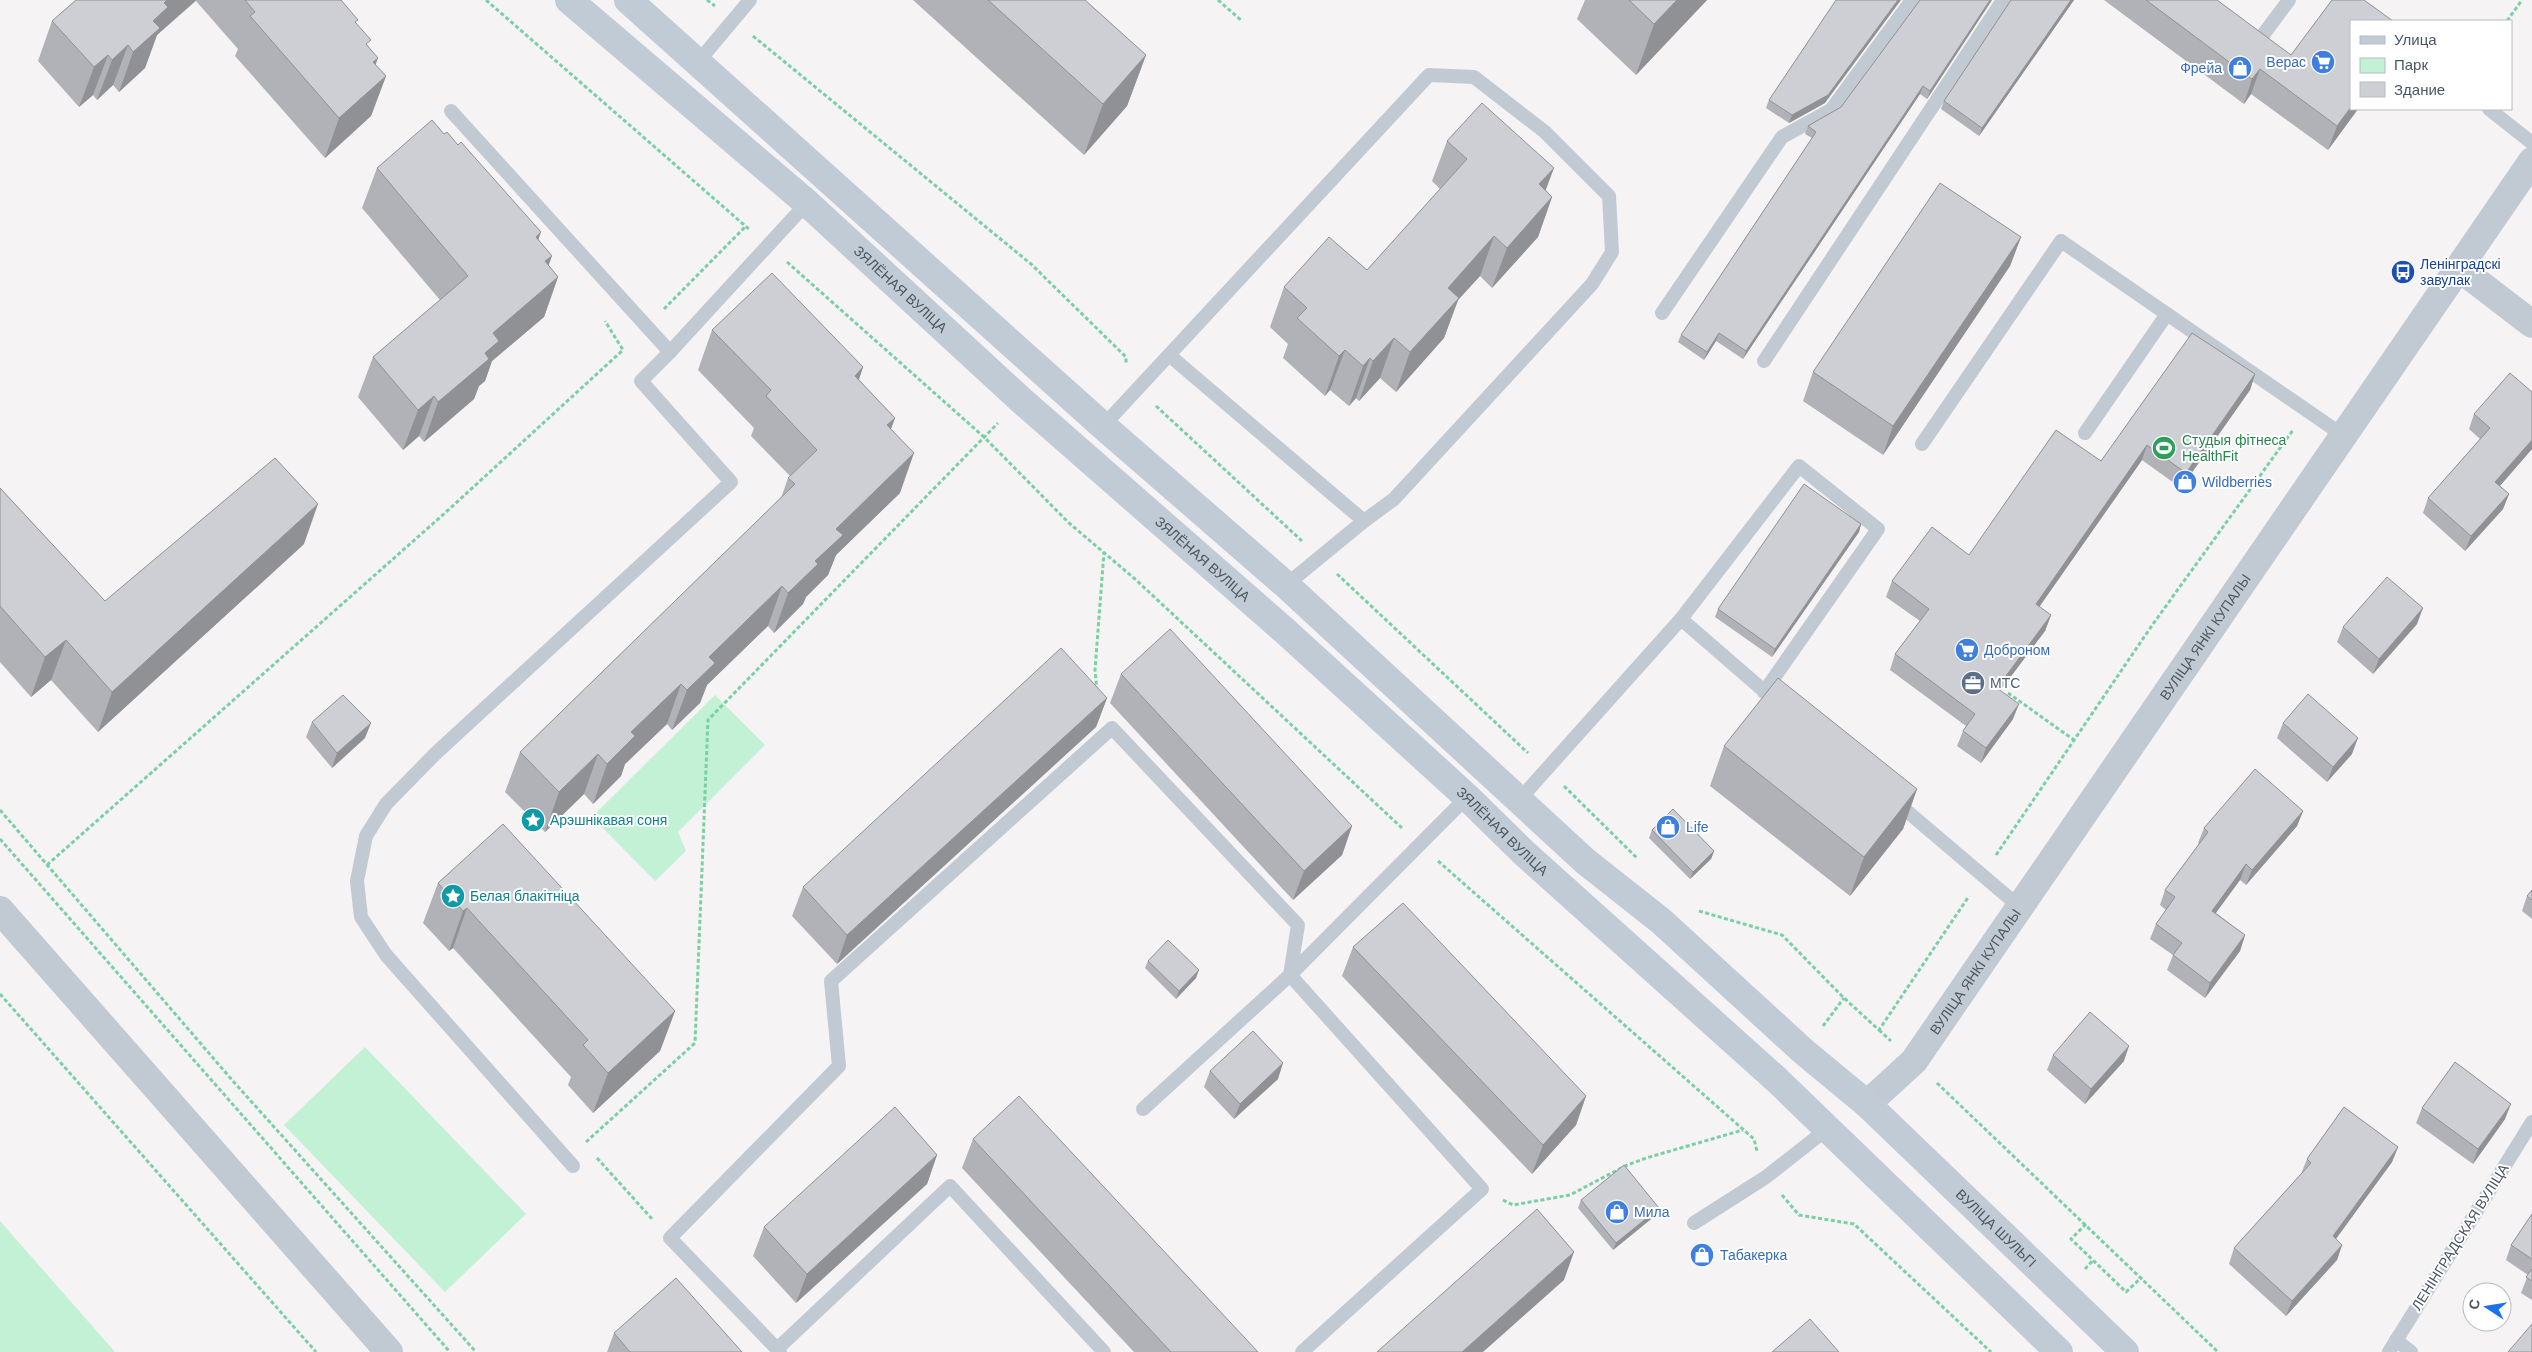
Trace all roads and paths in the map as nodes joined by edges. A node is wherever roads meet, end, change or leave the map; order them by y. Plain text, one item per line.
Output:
1 (486, 0) edge
2 (569, 0) edge
3 (628, 0) edge
4 (707, 0) edge
5 (750, 0) edge
6 (1218, 0) edge
7 (1912, 0) edge
8 (2003, 0) edge
9 (2289, 0) edge
10 (2522, 0) edge
11 (733, 20) junction
12 (2508, 20) edge
13 (1242, 21) dead end
14 (2260, 39) edge
15 (698, 62) junction
16 (2490, 110) edge
17 (452, 111) dead end
18 (2532, 143) edge
19 (2532, 161) edge
20 (829, 179) junction
21 (807, 203) junction
22 (746, 226) junction
23 (768, 245) junction
24 (2459, 268) junction
25 (1662, 313) dead end
26 (2167, 314) junction
27 (604, 320) dead end
28 (2532, 324) edge
29 (647, 326) junction
30 (623, 350) junction
31 (670, 352) junction
32 (1170, 355) junction
33 (1764, 361) dead end
34 (1138, 389) junction
35 (1021, 400) junction
36 (2308, 410) junction
37 (1103, 426) junction
38 (2085, 433) dead end
39 (2344, 436) junction
40 (984, 438) junction
41 (1922, 444) dead end
42 (1364, 521) junction
43 (1104, 552) junction
44 (1319, 557) junction
45 (1286, 585) junction
46 (1681, 619) junction
47 (1764, 692) junction
48 (2008, 692) edge
49 (1787, 711) edge
50 (1112, 728) junction
51 (2074, 740) junction
52 (1547, 770) junction
53 (1886, 794) edge
54 (1467, 797) junction
55 (1519, 800) junction
56 (0, 810) edge
57 (0, 839) edge
58 (1420, 845) junction
59 (48, 865) junction
60 (1645, 866) dead end
61 (1982, 875) junction
62 (2021, 908) junction
63 (0, 910) edge
64 (1697, 910) dead end
65 (1290, 975) junction
66 (0, 994) edge
67 (1844, 998) junction
68 (1821, 1028) dead end
69 (1933, 1080) dead end
70 (1867, 1104) junction
71 (1143, 1108) dead end
72 (2532, 1122) edge
73 (1827, 1129) junction
74 (1743, 1130) junction
75 (584, 1144) dead end
76 (591, 1151) dead end
77 (573, 1166) dead end
78 (1766, 1177) junction
79 (1513, 1205) dead end
80 (1694, 1223) dead end
81 (2086, 1224) junction
82 (670, 1238) junction
83 (2142, 1277) junction
84 (2396, 1340) junction
85 (779, 1350) edge
86 (316, 1352) edge
87 (389, 1352) edge
88 (450, 1352) edge
89 (476, 1352) edge
90 (1104, 1352) edge
91 (1302, 1352) edge
92 (1991, 1352) edge
93 (2059, 1352) edge
94 (2125, 1352) edge
95 (2218, 1352) edge
96 (2389, 1352) edge
97 (2411, 1352) edge

1 - 22 path
2 - 21 main road, ЗЯЛЁНАЯ ВУЛІЦА
3 - 15 main road
4 - 11 path
5 - 11 lane
6 - 13 path
7 - 25 lane
8 - 33 lane
9 - 14 lane
10 - 12 path
11 - 15 lane
11 - 34 path
15 - 20 main road
16 - 18 lane
17 - 29 lane
19 - 24 street, ВУЛІЦА ЯНКІ КУПАЛЫ
20 - 21 main road
20 - 37 main road
21 - 23 lane
21 - 35 main road, ЗЯЛЁНАЯ ВУЛІЦА
22 - 23 path
22 - 29 path
23 - 31 lane
23 - 40 path
24 - 28 street
24 - 39 street, ВУЛІЦА ЯНКІ КУПАЛЫ
26 - 36 lane
26 - 38 lane
26 - 41 lane
27 - 30 path
29 - 30 path
29 - 31 lane
30 - 59 path
31 - 77 lane
32 - 34 lane
32 - 42 lane
32 - 42 lane
34 - 37 lane
34 - 44 path
35 - 40 path
35 - 54 main road, ЗЯЛЁНАЯ ВУЛІЦА
36 - 39 lane
36 - 51 path
37 - 45 main road
39 - 62 street, ВУЛІЦА ЯНКІ КУПАЛЫ
40 - 43 path
40 - 75 path
42 - 44 lane
43 - 50 path
43 - 58 path
44 - 45 lane
44 - 52 path
45 - 55 main road
46 - 47 lane
46 - 47 lane
46 - 52 lane
47 - 49 lane
48 - 51 path
50 - 65 lane
50 - 82 lane
51 - 61 path
52 - 55 lane
52 - 60 path
53 - 61 lane
54 - 58 lane
54 - 73 main road, ЗЯЛЁНАЯ ВУЛІЦА
55 - 70 main road
56 - 59 path
57 - 88 path
58 - 65 lane
58 - 74 path
59 - 89 path
61 - 62 lane
61 - 67 path
62 - 70 street, ВУЛІЦА ЯНКІ КУПАЛЫ
63 - 87 street
64 - 67 path
65 - 71 lane
65 - 91 lane
66 - 86 path
67 - 68 path
69 - 81 path
70 - 73 main road
70 - 94 main road, ВУЛІЦА ШУЛЬГІ
72 - 84 lane, ЛЕНІНГРАДСКАЯ ВУЛІЦА
73 - 78 lane
73 - 93 main road
74 - 78 path
74 - 79 path
76 - 82 path
78 - 80 lane
78 - 92 path
81 - 83 path
81 - 83 path
82 - 85 lane
83 - 95 path
84 - 96 lane, ЛЕНІНГРАДСКАЯ ВУЛІЦА
84 - 97 lane
85 - 90 lane

